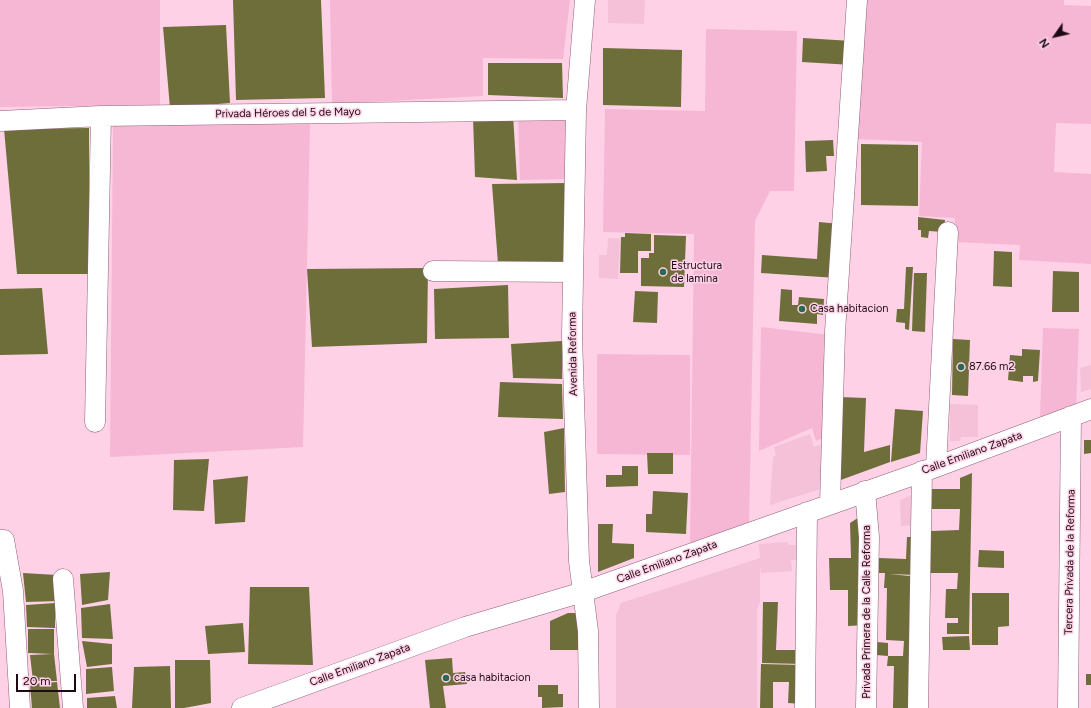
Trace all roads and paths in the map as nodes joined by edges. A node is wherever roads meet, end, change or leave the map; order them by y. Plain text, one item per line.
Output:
1 (585, 0) edge
2 (857, 0) edge
3 (576, 110) junction
4 (101, 116) junction
5 (0, 121) edge
6 (948, 232) dead end
7 (433, 272) dead end
8 (573, 272) junction
9 (1091, 409) edge
10 (1071, 416) junction
11 (95, 422) dead end
12 (929, 469) junction
13 (866, 491) junction
14 (830, 504) junction
15 (807, 512) junction
16 (0, 540) edge
17 (64, 579) dead end
18 (583, 592) junction
19 (20, 708) edge
20 (73, 708) edge
21 (242, 708) edge
22 (589, 708) edge
23 (805, 708) edge
24 (866, 708) edge
25 (918, 708) edge
26 (1068, 708) edge

1 - 3 street, Avenida Reforma
2 - 14 street
3 - 4 street, Privada Héroes del 5 de Mayo
3 - 8 street, Avenida Reforma
4 - 5 street, Privada Héroes del 5 de Mayo
4 - 11 street
6 - 12 street
7 - 8 street
8 - 18 street, Avenida Reforma
9 - 10 street, Calle Emiliano Zapata
10 - 12 street, Calle Emiliano Zapata
10 - 26 street, Tercera Privada de la Reforma
12 - 13 street, Calle Emiliano Zapata
12 - 25 street
13 - 14 street, Calle Emiliano Zapata
13 - 24 street, Privada Primera de la Calle Reforma
14 - 15 street, Calle Emiliano Zapata
15 - 18 street, Calle Emiliano Zapata
15 - 23 street
16 - 19 street
17 - 20 street
18 - 21 street, Calle Emiliano Zapata
18 - 22 street, Avenida Reforma

